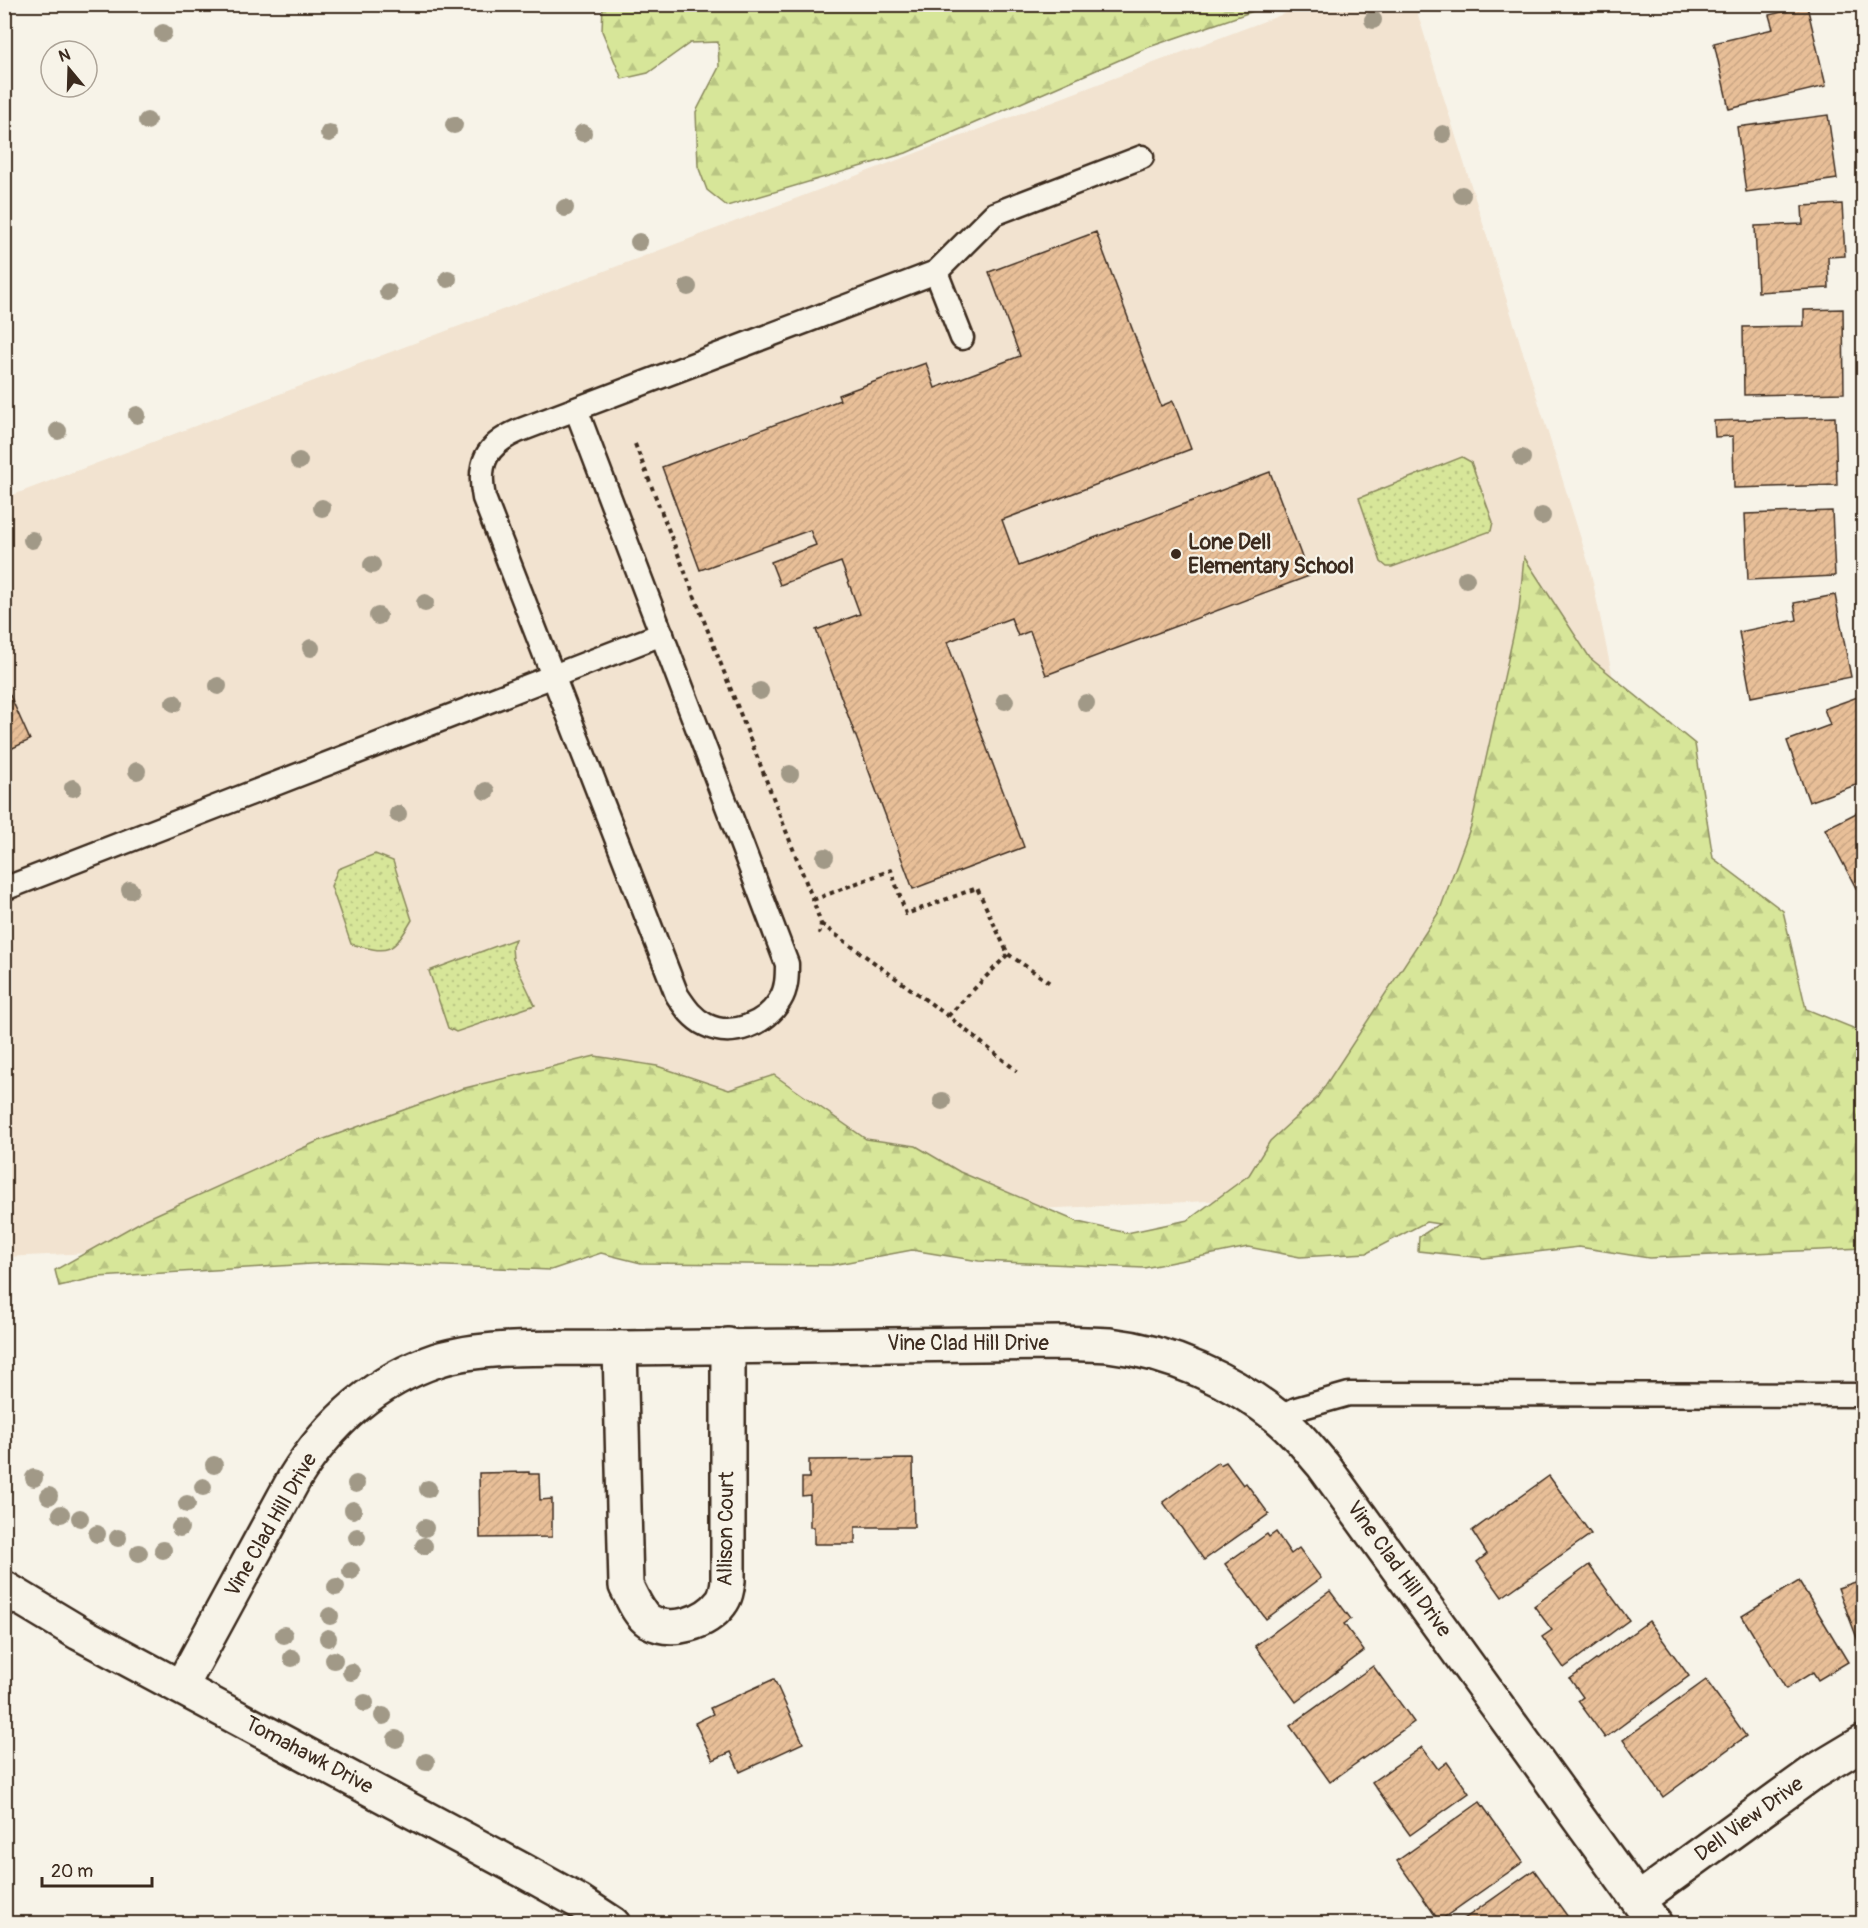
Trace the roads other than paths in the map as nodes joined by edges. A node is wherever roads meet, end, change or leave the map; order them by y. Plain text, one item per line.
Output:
1 (1142, 157) dead end
2 (936, 272) junction
3 (962, 338) dead end
4 (576, 409) junction
5 (662, 634) junction
6 (554, 676) junction
7 (4, 889) edge
8 (728, 1345) junction
9 (621, 1348) junction
10 (1863, 1395) edge
11 (1278, 1418) junction
12 (4, 1588) edge
13 (181, 1687) junction
14 (1863, 1742) edge
15 (1647, 1912) edge
16 (613, 1923) edge

1 - 2 lane
2 - 3 lane
2 - 4 lane
4 - 5 lane
4 - 6 lane
5 - 6 lane
5 - 6 lane
6 - 7 lane
8 - 9 street, Vine Clad Hill Drive
8 - 9 street, Allison Court
8 - 11 street, Vine Clad Hill Drive
9 - 13 street, Vine Clad Hill Drive
10 - 11 lane
11 - 15 street, Vine Clad Hill Drive
12 - 13 street, Tomahawk Drive
13 - 16 street, Tomahawk Drive
14 - 15 street, Dell View Drive

